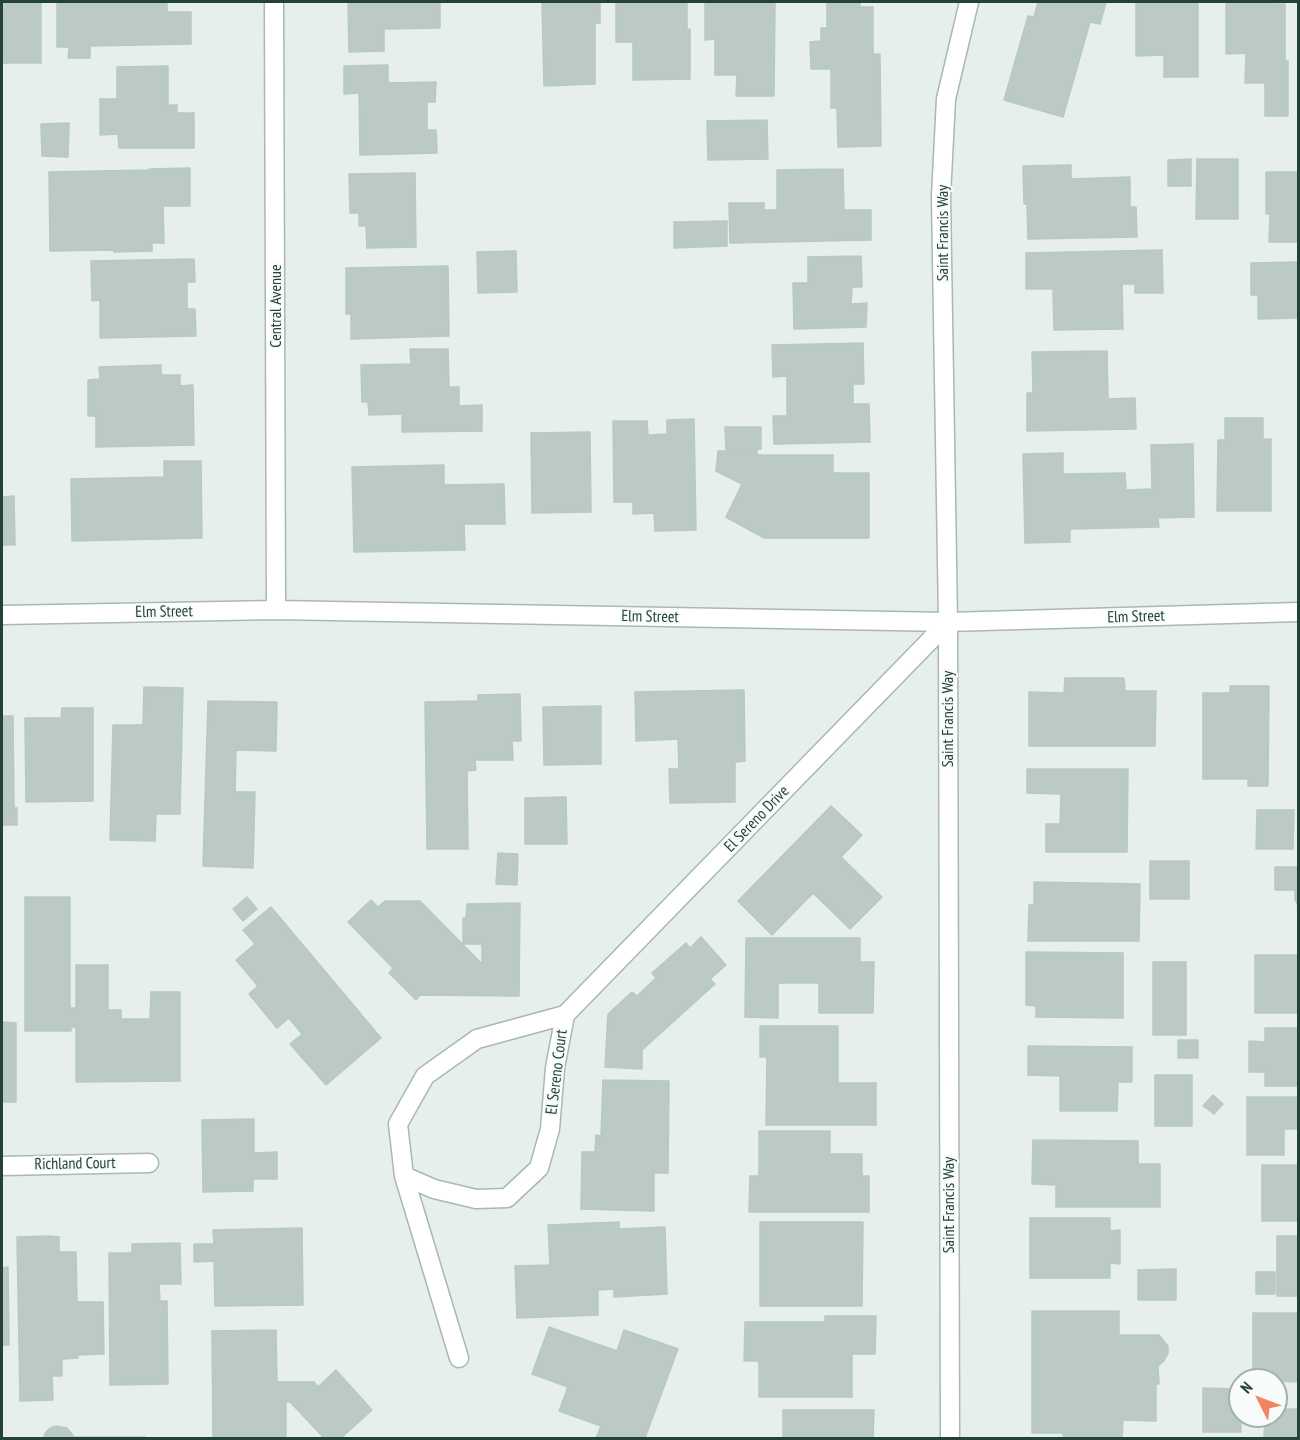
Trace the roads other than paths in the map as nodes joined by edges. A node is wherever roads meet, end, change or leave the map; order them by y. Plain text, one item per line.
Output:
1 (274, 2) edge
2 (969, 2) edge
3 (276, 610) junction
4 (1299, 612) edge
5 (2, 615) edge
6 (948, 622) junction
7 (565, 1015) junction
8 (149, 1163) dead end
9 (2, 1166) edge
10 (404, 1176) junction
11 (459, 1358) dead end
12 (950, 1438) edge

1 - 3 street, Central Avenue
2 - 6 street, Saint Francis Way
3 - 5 street, Elm Street
3 - 6 street, Elm Street
4 - 6 street, Elm Street
6 - 7 street, El Sereno Drive
6 - 12 street, Saint Francis Way
7 - 10 street, El Sereno Court
7 - 10 street, El Sereno Court
8 - 9 street, Richland Court
10 - 11 street, El Sereno Court

